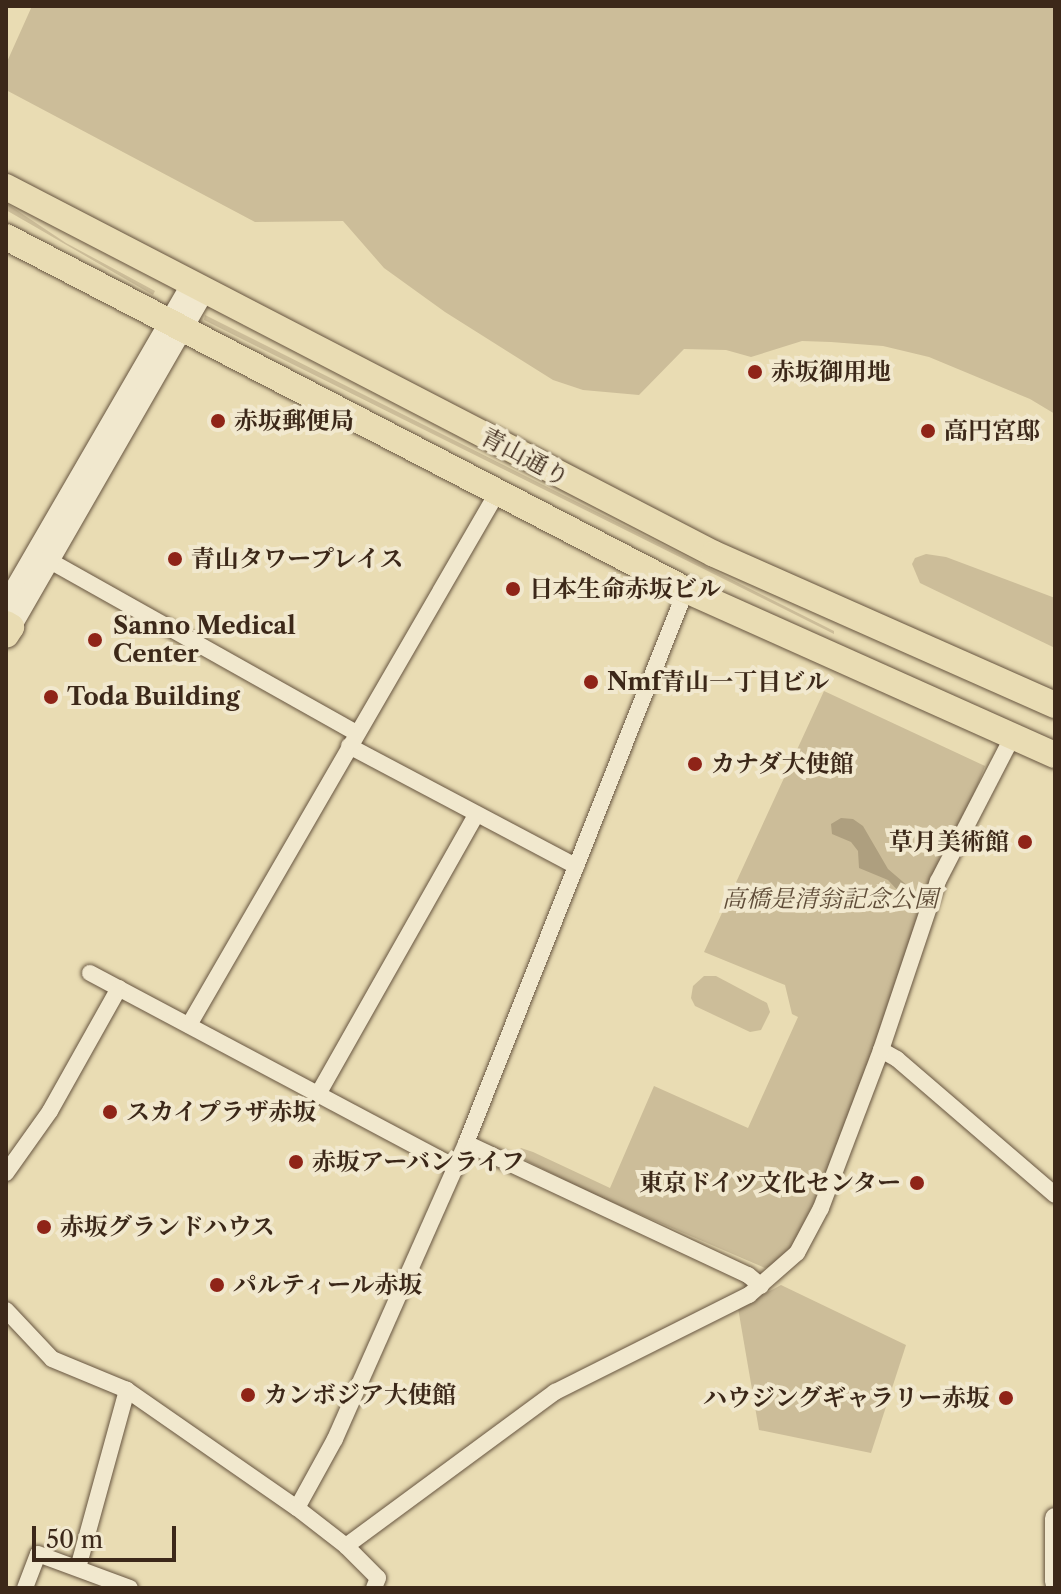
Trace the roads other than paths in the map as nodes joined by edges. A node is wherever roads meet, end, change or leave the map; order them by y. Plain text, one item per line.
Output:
1 (6, 187) edge
2 (6, 237) edge
3 (199, 286) junction
4 (176, 327) junction
5 (497, 493) junction
6 (50, 561) junction
7 (686, 590) junction
8 (7, 623) edge
9 (1055, 705) edge
10 (1013, 736) junction
11 (352, 740) junction
12 (1055, 755) edge
13 (476, 815) junction
14 (576, 866) junction
15 (90, 973) dead end
16 (119, 988) junction
17 (189, 1025) junction
18 (881, 1050) junction
19 (317, 1096) junction
20 (466, 1143) junction
21 (456, 1168) junction
22 (6, 1173) edge
23 (1055, 1195) edge
24 (761, 1286) junction
25 (6, 1310) edge
26 (127, 1390) junction
27 (297, 1508) junction
28 (1055, 1518) edge
29 (346, 1546) junction
30 (78, 1568) junction
31 (1055, 1582) edge
32 (25, 1588) edge
33 (130, 1588) edge
34 (374, 1588) edge

1 - 3 highway, 青山通り
2 - 4 highway, 青山通り
3 - 4 street
3 - 9 highway, 青山通り
4 - 5 highway, 青山通り
4 - 6 street
4 - 8 street
5 - 7 highway, 青山通り
5 - 11 street
6 - 8 street
6 - 11 street
7 - 10 highway, 青山通り
7 - 14 street
10 - 12 highway, 青山通り
10 - 18 street
11 - 13 street
11 - 17 street
13 - 14 street
13 - 19 street
14 - 20 street
15 - 16 street
16 - 17 street
16 - 22 street
17 - 19 street
18 - 23 street
18 - 24 street
19 - 21 street
20 - 21 street
20 - 24 street
21 - 27 street
24 - 29 street
25 - 26 street
26 - 27 street
26 - 30 street
27 - 29 street
28 - 31 street
29 - 34 street
30 - 32 street
30 - 33 street

